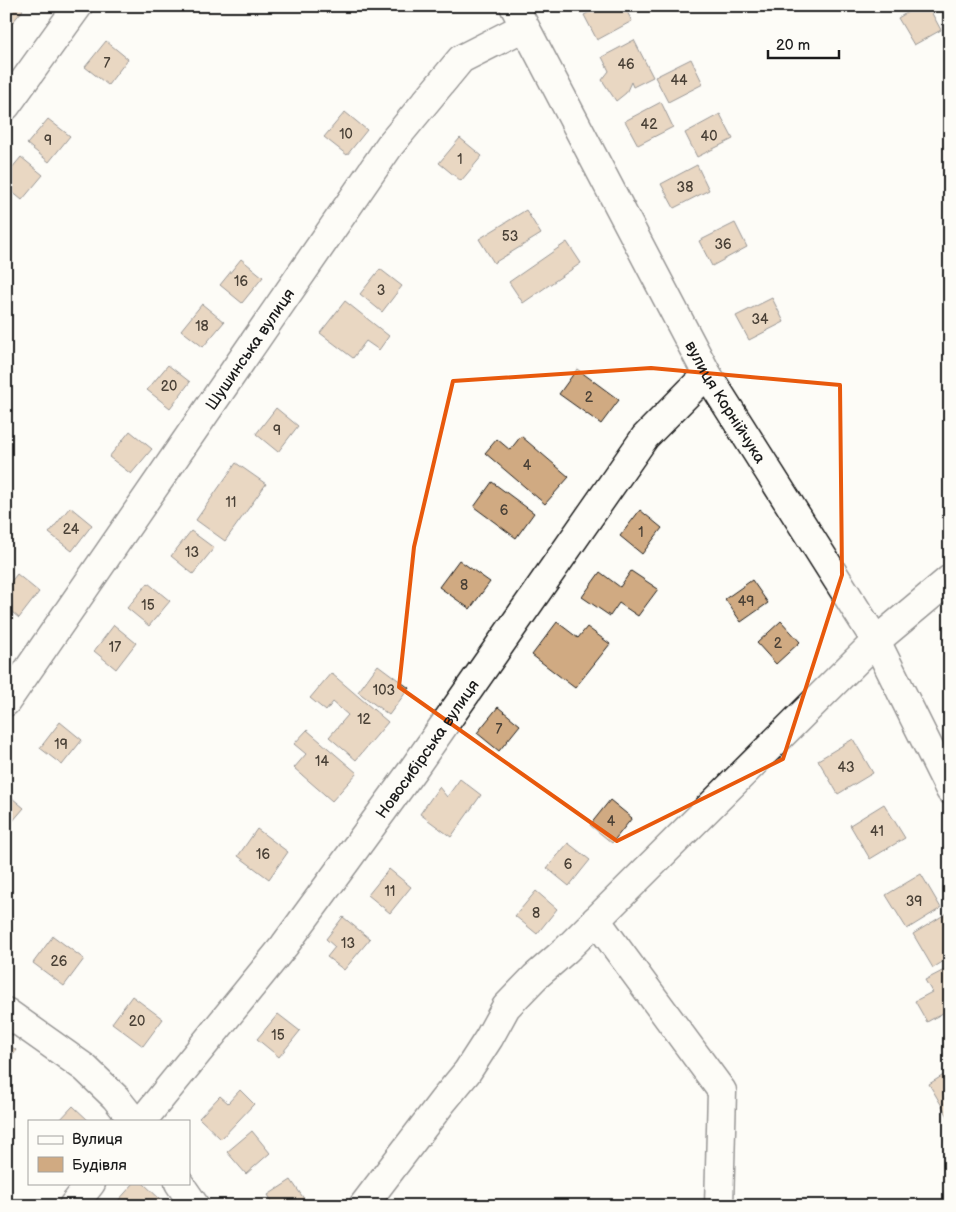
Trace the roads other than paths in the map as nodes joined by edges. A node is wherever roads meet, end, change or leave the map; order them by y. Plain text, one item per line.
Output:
1 (78, 6) edge
2 (519, 17) edge
3 (6, 106) edge
4 (707, 374) junction
5 (950, 579) edge
6 (876, 641) junction
7 (6, 702) edge
8 (950, 790) edge
9 (596, 920) junction
10 (6, 1012) edge
11 (133, 1120) edge
12 (143, 1120) edge
13 (91, 1184) edge
14 (180, 1184) edge
15 (74, 1206) edge
16 (195, 1206) edge
17 (363, 1206) edge
18 (719, 1206) edge

1 - 3 street
2 - 4 street, вулиця Корнійчука
2 - 7 street, Шушинська вулиця
4 - 6 street, вулиця Корнійчука
4 - 12 street, Новосибірська вулиця
5 - 6 street
6 - 8 street, вулиця Корнійчука
6 - 9 street
9 - 17 street
9 - 18 street
10 - 11 street
13 - 15 street
14 - 16 street

